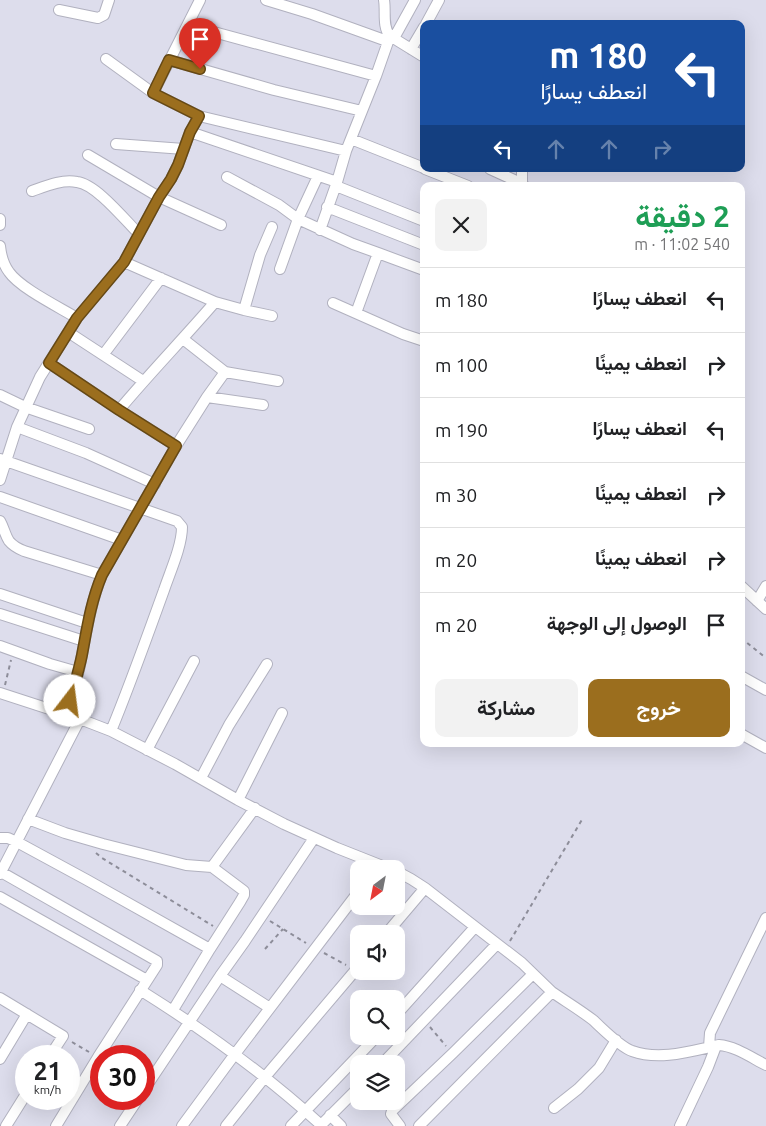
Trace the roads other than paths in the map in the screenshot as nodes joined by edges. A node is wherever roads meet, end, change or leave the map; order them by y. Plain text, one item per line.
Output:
1 (109, 0) edge
2 (198, 0) edge
3 (266, 0) edge
4 (384, 0) edge
5 (414, 0) edge
6 (438, 0) edge
7 (59, 10) dead end
8 (428, 20) edge
9 (188, 25) junction
10 (420, 34) edge
11 (390, 38) junction
12 (411, 50) junction
13 (420, 55) edge
14 (106, 60) dead end
15 (169, 60) junction
16 (376, 76) junction
17 (153, 93) junction
18 (362, 111) junction
19 (199, 116) junction
20 (190, 132) junction
21 (351, 139) junction
22 (116, 144) dead end
23 (184, 149) junction
24 (346, 151) junction
25 (88, 155) dead end
26 (420, 166) edge
27 (434, 172) edge
28 (496, 172) edge
29 (318, 176) junction
30 (226, 177) dead end
31 (458, 182) edge
32 (516, 182) edge
33 (337, 184) junction
34 (32, 191) dead end
35 (159, 197) junction
36 (327, 207) junction
37 (0, 218) edge
38 (298, 219) junction
39 (420, 219) edge
40 (0, 225) edge
41 (222, 225) dead end
42 (272, 227) dead end
43 (320, 230) junction
44 (139, 234) junction
45 (420, 244) edge
46 (0, 246) edge
47 (378, 253) junction
48 (124, 262) junction
49 (280, 269) dead end
50 (420, 269) edge
51 (161, 278) junction
52 (215, 302) junction
53 (333, 303) dead end
54 (244, 310) junction
55 (356, 313) junction
56 (272, 316) dead end
57 (77, 318) junction
58 (68, 332) junction
59 (183, 340) junction
60 (420, 340) edge
61 (103, 355) junction
62 (49, 363) junction
63 (225, 372) junction
64 (278, 380) dead end
65 (143, 381) junction
66 (0, 395) edge
67 (207, 397) junction
68 (263, 405) dead end
69 (26, 407) junction
70 (119, 410) junction
71 (17, 428) junction
72 (89, 429) dead end
73 (176, 446) junction
74 (3, 460) edge
75 (0, 480) edge
76 (155, 484) junction
77 (0, 497) edge
78 (140, 508) junction
79 (0, 521) edge
80 (122, 540) junction
81 (102, 575) junction
82 (766, 586) edge
83 (745, 590) edge
84 (0, 594) edge
85 (757, 601) junction
86 (766, 608) edge
87 (0, 614) edge
88 (87, 623) junction
89 (84, 641) junction
90 (0, 646) edge
91 (194, 661) dead end
92 (267, 664) dead end
93 (78, 672) junction
94 (745, 678) edge
95 (766, 690) edge
96 (2, 694) edge
97 (282, 713) dead end
98 (67, 715) junction
99 (80, 719) junction
100 (110, 731) junction
101 (745, 736) edge
102 (766, 748) edge
103 (147, 750) junction
104 (200, 778) junction
105 (238, 800) junction
106 (255, 808) junction
107 (28, 819) junction
108 (0, 838) edge
109 (314, 838) junction
110 (16, 842) junction
111 (363, 860) edge
112 (212, 868) junction
113 (0, 873) edge
114 (405, 876) edge
115 (425, 888) junction
116 (0, 897) edge
117 (350, 902) edge
118 (766, 918) edge
119 (394, 925) edge
120 (475, 927) junction
121 (501, 947) junction
122 (210, 949) junction
123 (533, 974) junction
124 (220, 976) junction
125 (350, 976) edge
126 (147, 980) junction
127 (140, 990) junction
128 (552, 992) junction
129 (0, 998) edge
130 (405, 1005) edge
131 (270, 1008) junction
132 (172, 1010) junction
133 (27, 1014) junction
134 (189, 1022) junction
135 (616, 1040) junction
136 (57, 1045) edge
137 (108, 1045) edge
138 (368, 1045) edge
139 (712, 1047) junction
140 (235, 1054) junction
141 (391, 1055) edge
142 (0, 1058) edge
143 (766, 1065) edge
144 (155, 1072) edge
145 (90, 1073) edge
146 (264, 1077) junction
147 (350, 1096) edge
148 (554, 1108) dead end
149 (16, 1110) edge
150 (131, 1110) edge
151 (306, 1111) junction
152 (330, 1115) junction
153 (395, 1124) edge
154 (320, 1125) edge
155 (6, 1126) edge
156 (56, 1126) edge
157 (120, 1126) edge
158 (182, 1126) edge
159 (226, 1126) edge
160 (291, 1126) edge
161 (341, 1126) edge
162 (420, 1126) edge
163 (680, 1126) edge

1 - 7 street
2 - 9 street
3 - 11 street
4 - 11 street
5 - 11 street
6 - 8 street
9 - 15 street
9 - 16 street
10 - 12 street
11 - 12 street
11 - 16 street
12 - 13 street
14 - 17 street
15 - 17 street
15 - 18 street
16 - 18 street
17 - 19 street
18 - 21 street
19 - 20 street
19 - 24 street
20 - 23 street
20 - 29 street
21 - 24 street
21 - 26 street
22 - 23 street
23 - 35 street
24 - 33 street
25 - 35 street
27 - 31 street
28 - 32 street
29 - 33 street
29 - 38 street
30 - 38 street
33 - 36 street
33 - 39 street
34 - 44 street
35 - 41 street
35 - 44 street
36 - 43 street
36 - 45 street
37 - 40 street
38 - 43 street
38 - 49 street
42 - 54 street
43 - 47 street
44 - 48 street
46 - 57 street
47 - 50 street
47 - 55 street
48 - 51 street
48 - 57 street
51 - 52 street
51 - 61 street
52 - 54 street
52 - 59 street
53 - 55 street
54 - 56 street
55 - 60 street
57 - 58 street
58 - 61 street
58 - 62 street
59 - 63 street
59 - 65 street
61 - 65 street
62 - 69 street
62 - 70 street
63 - 64 street
63 - 67 street
65 - 70 street
66 - 69 street
67 - 68 street
67 - 73 street
69 - 71 street
69 - 72 street
70 - 73 street
71 - 74 street
71 - 76 street
73 - 76 street
74 - 75 street
74 - 78 street
76 - 78 street
77 - 80 street
78 - 80 street
78 - 100 street
79 - 81 street
80 - 81 street
81 - 88 street
82 - 85 street
83 - 85 street
84 - 88 street
85 - 86 street
87 - 89 street
88 - 89 street
89 - 93 street
90 - 93 street
91 - 103 street
92 - 104 street
93 - 98 street
94 - 95 street
96 - 98 street
97 - 105 street
98 - 99 street
99 - 100 street
99 - 107 street
100 - 103 street
101 - 102 street
103 - 104 street
104 - 105 street
105 - 106 street
106 - 109 street
106 - 112 street
107 - 110 street
107 - 112 street
108 - 110 street
109 - 111 street
109 - 124 street
110 - 113 street
110 - 122 street
112 - 122 street
113 - 126 street
114 - 115 street
115 - 119 street
115 - 120 street
116 - 126 street
117 - 131 street
118 - 139 street
120 - 121 street
120 - 130 street
121 - 123 street
121 - 141 street
122 - 132 street
123 - 128 street
123 - 153 street
124 - 131 street
124 - 134 street
125 - 146 street
126 - 127 street
127 - 132 street
127 - 137 street
128 - 135 street
128 - 162 street
129 - 133 street
131 - 140 street
132 - 134 street
133 - 136 street
133 - 142 street
134 - 140 street
134 - 144 street
135 - 139 street
135 - 148 street
138 - 151 street
139 - 143 street
139 - 163 street
140 - 146 street
140 - 158 street
145 - 156 street
146 - 151 street
146 - 159 street
147 - 152 street
149 - 155 street
150 - 157 street
151 - 154 street
151 - 160 street
152 - 154 street
152 - 161 street

